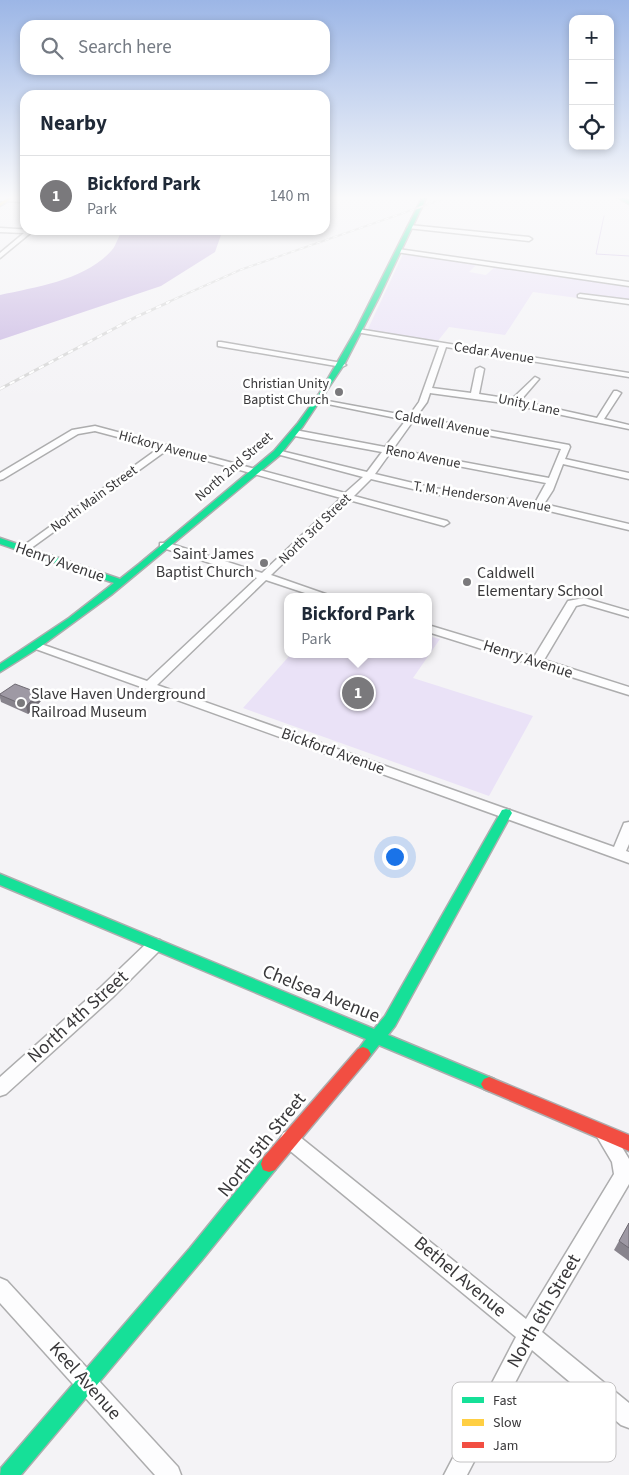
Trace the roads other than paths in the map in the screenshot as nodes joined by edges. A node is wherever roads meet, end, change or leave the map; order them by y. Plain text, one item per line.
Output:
1 (391, 265) edge
2 (495, 265) edge
3 (629, 284) edge
4 (580, 296) dead end
5 (629, 302) edge
6 (358, 331) junction
7 (221, 344) dead end
8 (443, 345) junction
9 (342, 365) junction
10 (480, 370) dead end
11 (629, 375) edge
12 (535, 379) dead end
13 (428, 390) junction
14 (617, 393) dead end
15 (475, 394) junction
16 (317, 401) junction
17 (515, 402) junction
18 (411, 418) junction
19 (599, 421) junction
20 (629, 427) edge
21 (295, 432) junction
22 (166, 447) junction
23 (387, 450) junction
24 (277, 453) junction
25 (561, 461) junction
26 (256, 471) junction
27 (369, 476) junction
28 (629, 476) edge
29 (0, 477) edge
30 (550, 481) junction
31 (349, 497) junction
32 (538, 506) junction
33 (444, 523) dead end
34 (629, 527) edge
35 (0, 541) edge
36 (164, 545) junction
37 (23, 550) junction
38 (265, 577) junction
39 (119, 582) junction
40 (316, 593) edge
41 (629, 614) edge
42 (432, 629) edge
43 (37, 646) junction
44 (537, 662) junction
45 (0, 669) edge
46 (150, 685) junction
47 (629, 691) edge
48 (506, 813) junction
49 (629, 827) edge
50 (623, 856) edge
51 (0, 879) edge
52 (155, 945) junction
53 (378, 1036) junction
54 (0, 1088) edge
55 (603, 1132) junction
56 (289, 1139) junction
57 (629, 1143) edge
58 (626, 1173) edge
59 (0, 1288) edge
60 (529, 1334) junction
61 (504, 1382) edge
62 (587, 1382) edge
63 (86, 1383) junction
64 (616, 1406) edge
65 (629, 1417) edge
66 (462, 1462) edge
67 (8, 1475) edge
68 (170, 1475) edge
69 (455, 1475) edge

1 - 6 main road, North 2nd Street
2 - 3 street
4 - 5 street
6 - 8 street, Cedar Avenue
6 - 9 main road, North 2nd Street
7 - 9 street
8 - 11 street, Cedar Avenue
8 - 13 street, North 3rd Street
9 - 16 main road, North 2nd Street
10 - 15 street
12 - 17 street
13 - 15 street, Unity Lane
13 - 18 street, North 3rd Street
14 - 19 street
15 - 17 street, Unity Lane
16 - 18 street, Caldwell Avenue
16 - 21 main road, North 2nd Street
17 - 19 street, Unity Lane
18 - 23 street, North 3rd Street
18 - 25 street, Caldwell Avenue
19 - 20 street, Unity Lane
21 - 23 street, Reno Avenue
21 - 24 main road, North 2nd Street
22 - 26 street, Hickory Avenue
22 - 29 street, Hickory Avenue
22 - 37 street, North Main Street
23 - 27 street, North 3rd Street
23 - 30 street, Reno Avenue
24 - 26 main road, North 2nd Street
24 - 27 street, T. M. Henderson Avenue
25 - 28 street
25 - 30 street
26 - 31 street, Hickory Avenue
26 - 36 main road, North 2nd Street
27 - 31 street, North 3rd Street
27 - 32 street, T. M. Henderson Avenue
30 - 32 street
31 - 33 street, Hickory Avenue
31 - 38 street, North 3rd Street
32 - 34 street, T. M. Henderson Avenue
35 - 37 main road, Henry Avenue
36 - 38 street
36 - 39 main road, North 2nd Street
37 - 39 main road, Henry Avenue
38 - 40 street
38 - 46 street, North 3rd Street
39 - 43 main road, North 2nd Street
41 - 44 street
42 - 44 street, Henry Avenue
43 - 45 main road, North 2nd Street
43 - 46 street, Bickford Avenue
44 - 47 street, Henry Avenue
46 - 48 street, Bickford Avenue
48 - 50 street, Bickford Avenue
48 - 53 main road, North 5th Street
49 - 50 street
51 - 52 main road, Chelsea Avenue
52 - 53 main road, Chelsea Avenue
52 - 54 street, North 4th Street
53 - 55 main road, Chelsea Avenue
53 - 56 main road, North 5th Street
55 - 57 main road, Chelsea Avenue
55 - 58 street, North 6th Street
56 - 60 street, Bethel Avenue
56 - 63 main road, North 5th Street
58 - 60 street, North 6th Street
59 - 63 street, Keel Avenue
60 - 61 street, North 6th Street
60 - 62 street, Bethel Avenue
63 - 67 main road, North 5th Street
63 - 68 street, Keel Avenue
64 - 65 street, Bethel Avenue
66 - 69 street, North 6th Street

